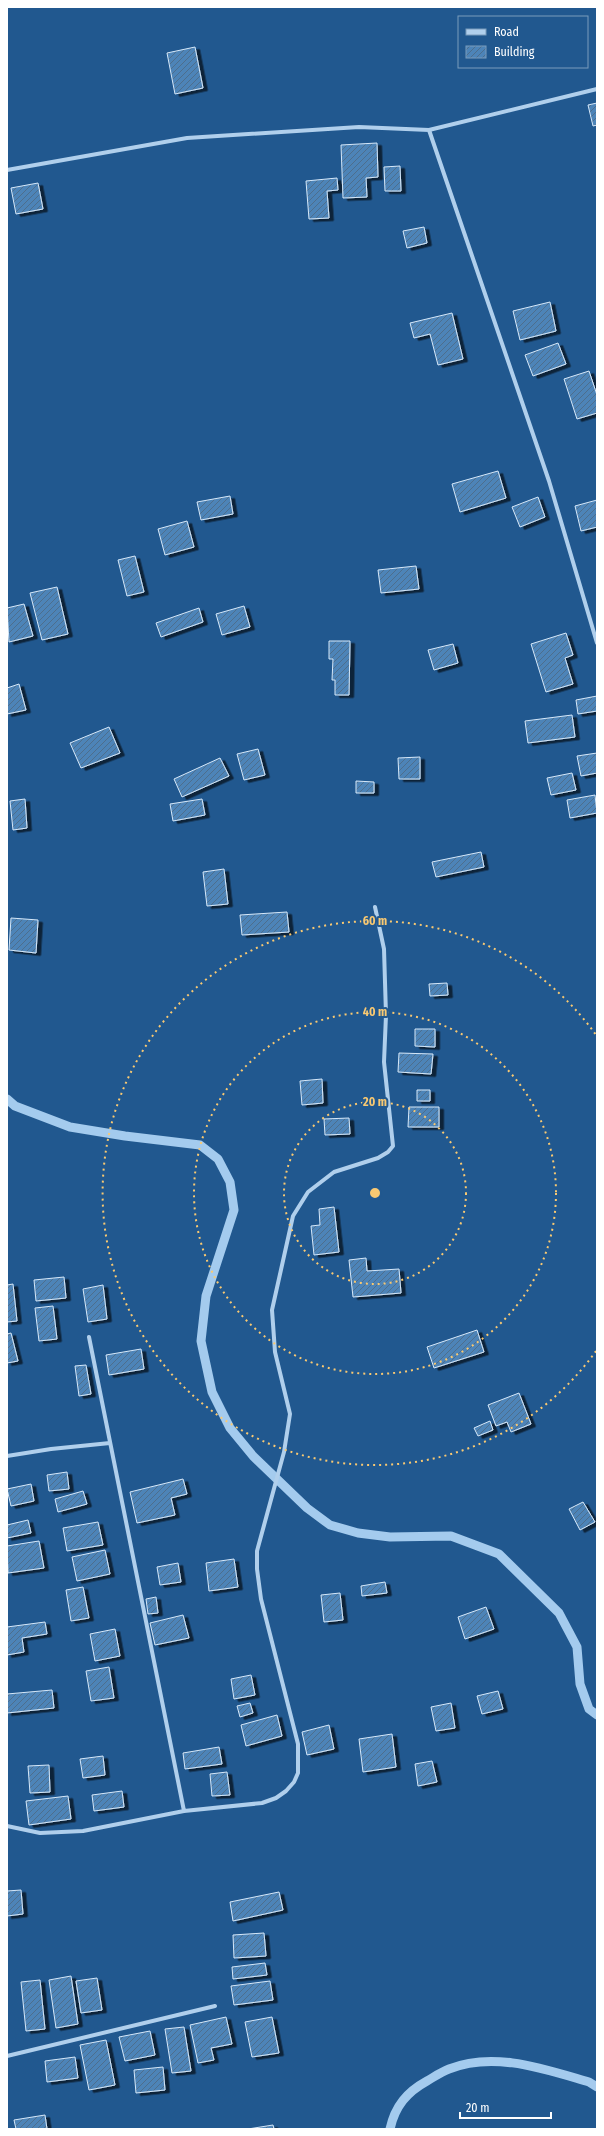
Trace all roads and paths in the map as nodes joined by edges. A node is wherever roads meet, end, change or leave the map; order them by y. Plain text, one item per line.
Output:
1 (597, 89) edge
2 (429, 130) junction
3 (7, 170) edge
4 (597, 643) edge
5 (375, 907) dead end
6 (89, 1337) dead end
7 (110, 1443) junction
8 (7, 1456) edge
9 (184, 1811) junction
10 (7, 1826) edge
11 (215, 2006) dead end
12 (7, 2056) edge

1 - 2 street
2 - 3 street
2 - 4 street
5 - 9 street
6 - 7 street
7 - 8 street
7 - 9 street
9 - 10 street
11 - 12 street

